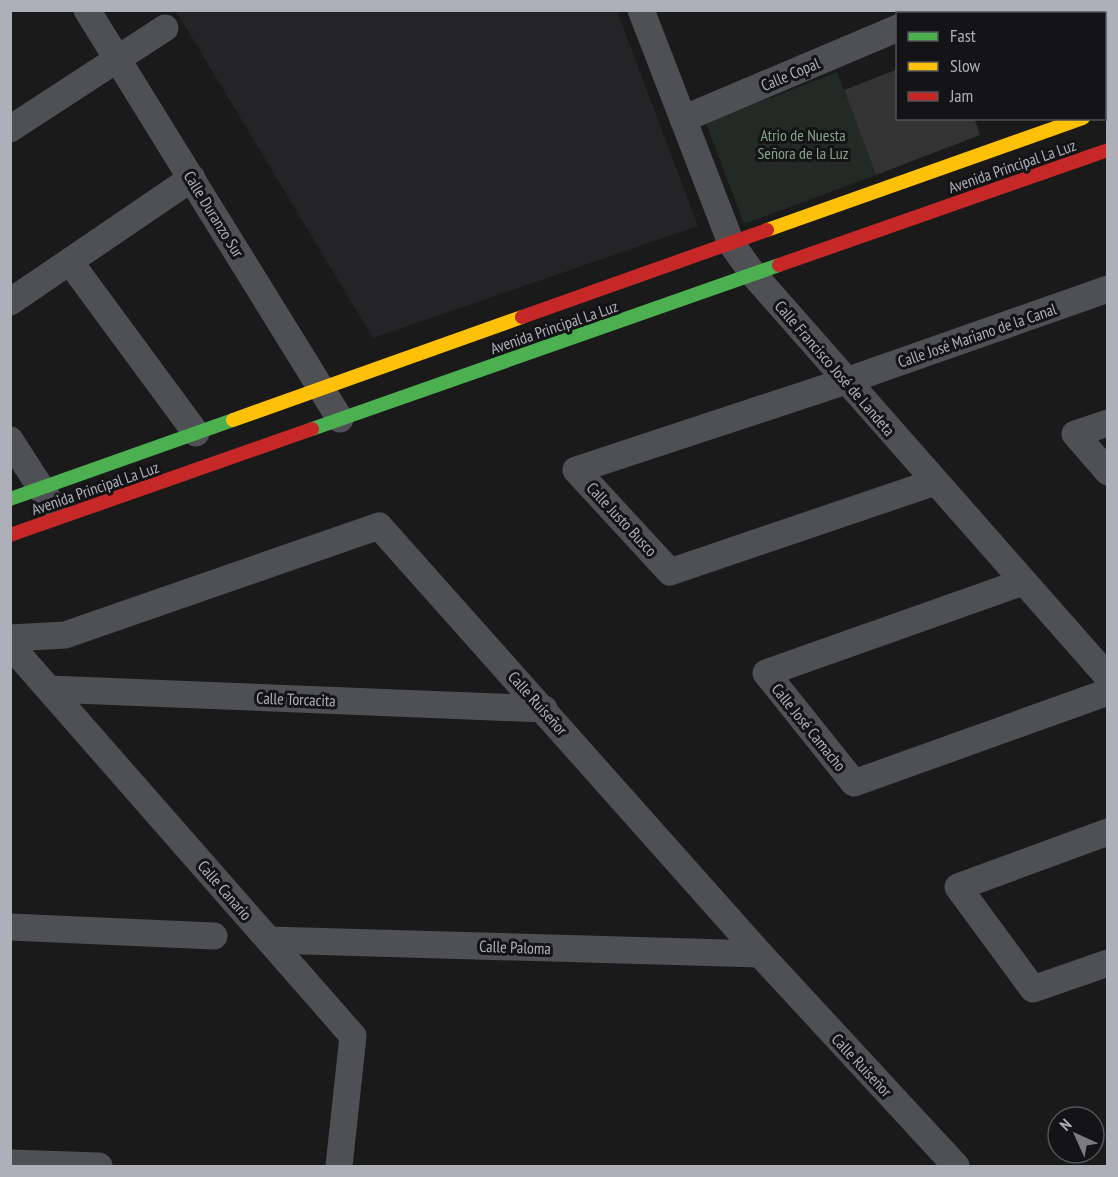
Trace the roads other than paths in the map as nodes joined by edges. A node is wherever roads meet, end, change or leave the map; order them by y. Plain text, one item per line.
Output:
1 (87, 10) edge
2 (641, 10) edge
3 (165, 28) dead end
4 (896, 28) edge
5 (117, 57) junction
6 (683, 119) junction
7 (1077, 120) edge
8 (10, 129) edge
9 (1107, 150) edge
10 (192, 178) junction
11 (731, 243) junction
12 (70, 262) junction
13 (753, 274) junction
14 (1107, 289) edge
15 (10, 302) edge
16 (846, 381) junction
17 (321, 388) junction
18 (340, 419) junction
19 (1107, 423) edge
20 (196, 433) junction
21 (10, 440) edge
22 (1107, 472) edge
23 (935, 482) junction
24 (41, 488) junction
25 (10, 499) edge
26 (60, 517) junction
27 (10, 535) edge
28 (1023, 582) junction
29 (10, 638) edge
30 (10, 645) edge
31 (1107, 677) edge
32 (49, 689) junction
33 (1107, 692) edge
34 (544, 709) junction
35 (1107, 832) edge
36 (10, 927) edge
37 (214, 936) dead end
38 (269, 940) junction
39 (760, 954) junction
40 (1107, 963) edge
41 (10, 1163) edge
42 (99, 1167) edge
43 (339, 1167) edge
44 (956, 1167) edge

1 - 5 street, Calle Duranzo Sur
2 - 6 street, Calle Francisco José de Landeta
3 - 5 street
4 - 6 street, Calle Copal
5 - 8 street
5 - 10 street, Calle Duranzo Sur
6 - 11 street, Calle Francisco José de Landeta
7 - 11 street, Avenida Principal La Luz
9 - 13 street, Avenida Principal La Luz
10 - 12 street
10 - 17 street, Calle Duranzo Sur
11 - 13 street, Calle Francisco José de Landeta
11 - 17 street, Avenida Principal La Luz
12 - 15 street
12 - 20 street
13 - 16 street, Calle Francisco José de Landeta
13 - 18 street, Avenida Principal La Luz
14 - 16 street, Calle José Mariano de la Canal
16 - 23 street, Calle Francisco José de Landeta
16 - 23 street, Calle Justo Busco
17 - 18 street, Calle Duranzo Sur
17 - 20 street, Avenida Principal La Luz
18 - 26 street, Avenida Principal La Luz
19 - 22 street
20 - 24 street, Avenida Principal La Luz
21 - 24 street
23 - 28 street, Calle Francisco José de Landeta
24 - 25 street, Avenida Principal La Luz
24 - 26 street
26 - 27 street, Avenida Principal La Luz
28 - 31 street, Calle Francisco José de Landeta
28 - 33 street, Calle José Camacho
29 - 34 street, Calle Ruiseñor
30 - 32 street, Calle Canario
32 - 34 street, Calle Torcacita
32 - 38 street, Calle Canario
34 - 39 street, Calle Ruiseñor
35 - 40 street
36 - 37 street
38 - 39 street, Calle Paloma
38 - 43 street, Calle Canario
39 - 44 street, Calle Ruiseñor
41 - 42 street

